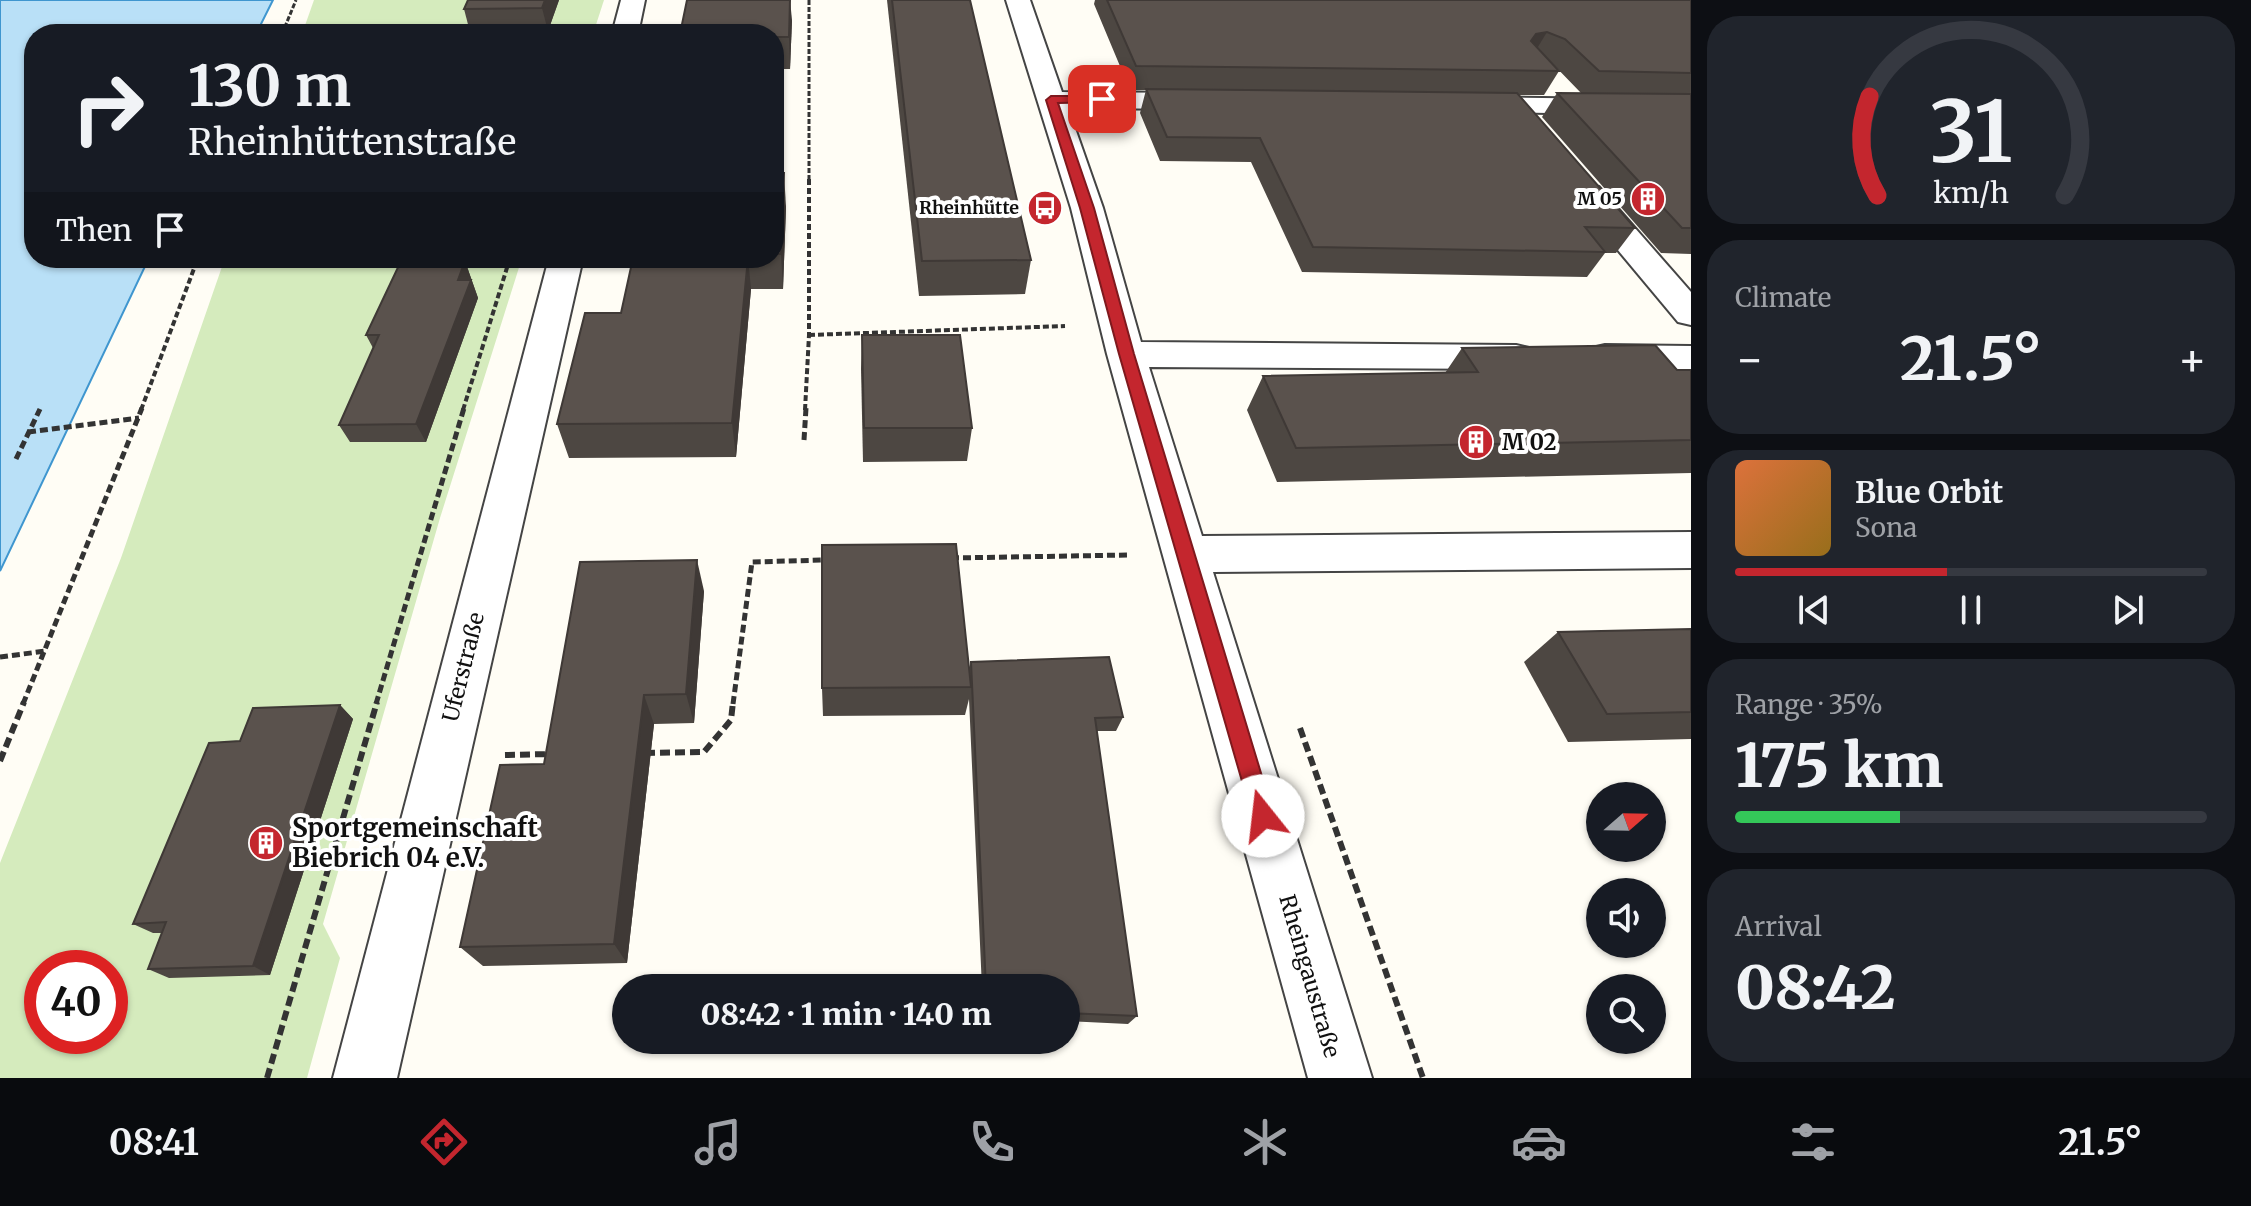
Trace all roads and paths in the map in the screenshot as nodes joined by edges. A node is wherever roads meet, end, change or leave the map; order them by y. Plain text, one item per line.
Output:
1 (296, 0) edge
2 (633, 0) edge
3 (809, 0) edge
4 (1018, 0) edge
5 (286, 24) edge
6 (627, 24) edge
7 (1545, 76) edge
8 (1051, 100) junction
9 (1228, 101) edge
10 (1449, 104) edge
11 (1512, 105) junction
12 (1575, 107) junction
13 (1691, 108) edge
14 (1539, 136) edge
15 (1569, 172) edge
16 (194, 268) edge
17 (507, 268) edge
18 (564, 268) edge
19 (1691, 314) edge
20 (1065, 326) dead end
21 (809, 335) junction
22 (1126, 354) junction
23 (1691, 358) edge
24 (40, 409) dead end
25 (139, 418) junction
26 (28, 432) junction
27 (804, 440) dead end
28 (16, 459) dead end
29 (1691, 550) edge
30 (1186, 554) junction
31 (1116, 555) dead end
32 (944, 558) edge
33 (829, 560) edge
34 (46, 651) junction
35 (0, 657) edge
36 (641, 753) edge
37 (532, 754) dead end
38 (563, 754) edge
39 (0, 761) edge
40 (267, 1078) edge
41 (365, 1078) edge
42 (1340, 1078) edge

1 - 5 path
2 - 6 street
3 - 21 path
4 - 8 street, Rheingaustraße
7 - 12 street
8 - 9 street
8 - 22 street, Rheingaustraße
10 - 11 street
11 - 12 street
11 - 14 street
12 - 13 street
15 - 19 street
16 - 25 path
17 - 40 path
18 - 41 street, Uferstraße
20 - 21 path
21 - 27 path
22 - 23 street
22 - 30 street, Rheingaustraße
24 - 26 path
25 - 26 path
25 - 34 path
26 - 28 path
29 - 30 street
30 - 42 street, Rheingaustraße
31 - 32 path
33 - 36 path
34 - 35 path
34 - 39 path
37 - 38 path

